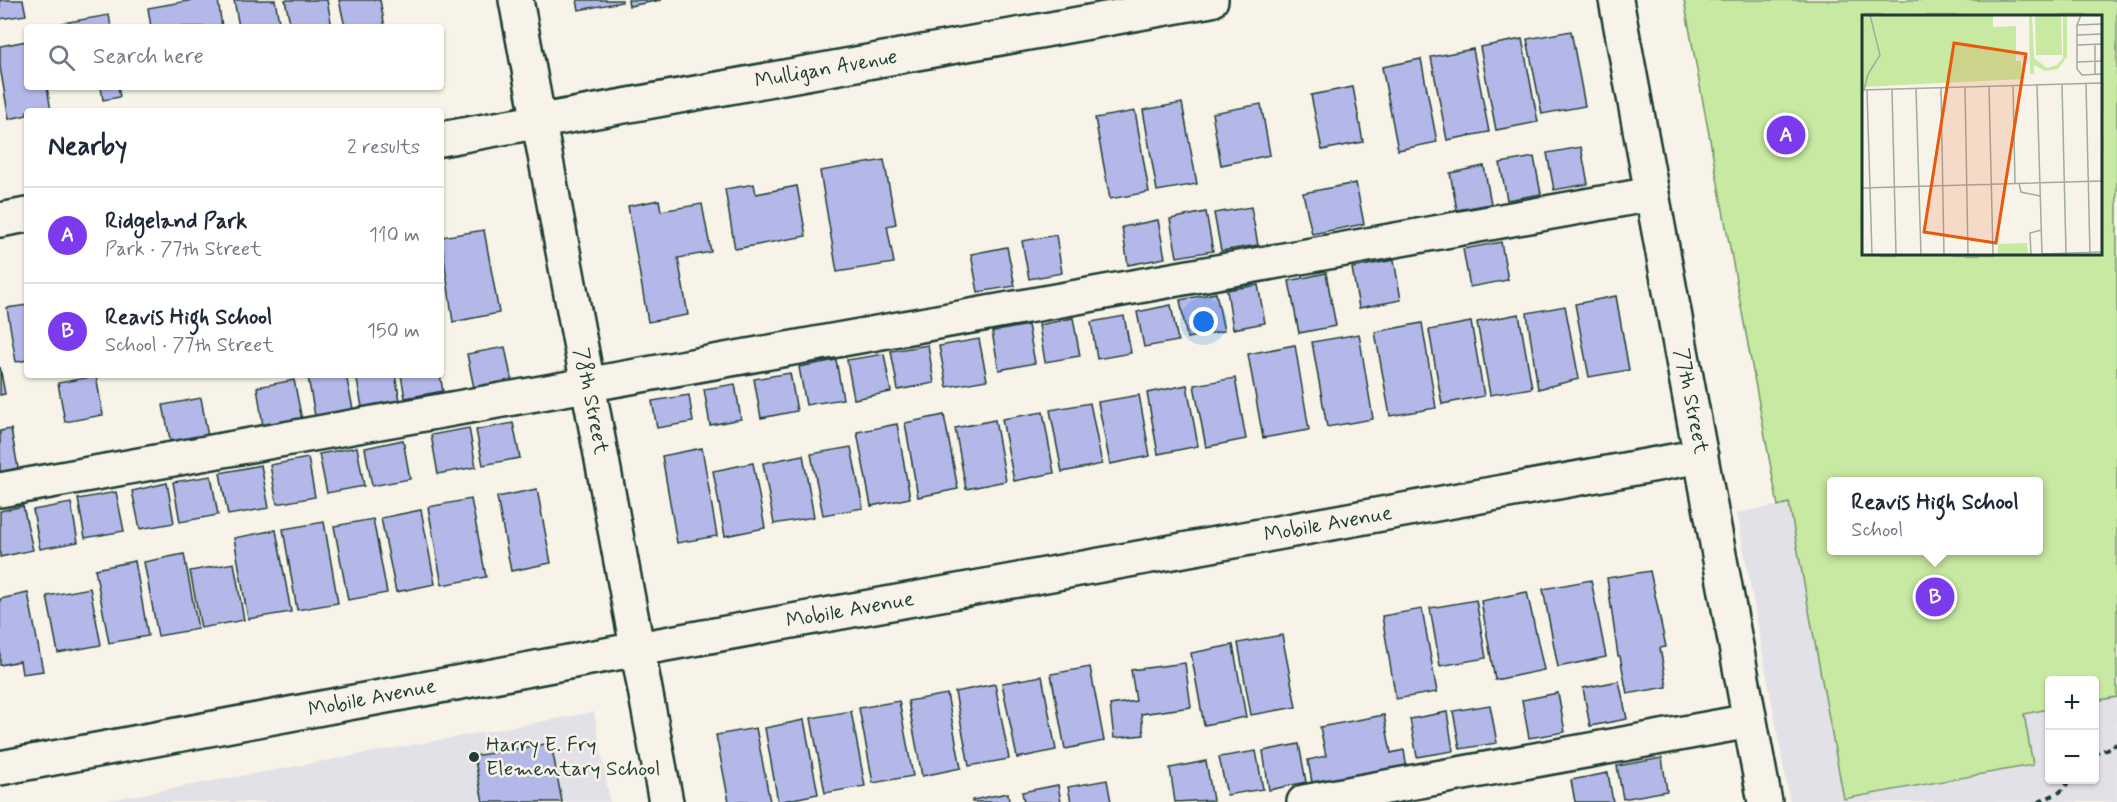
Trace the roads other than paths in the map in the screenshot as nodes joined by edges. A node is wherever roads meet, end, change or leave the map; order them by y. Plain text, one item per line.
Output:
1 (516, 0) edge
2 (1211, 0) edge
3 (1616, 0) edge
4 (540, 121) junction
5 (444, 138) edge
6 (1652, 194) junction
7 (24, 216) edge
8 (0, 220) edge
9 (588, 385) junction
10 (1701, 456) junction
11 (0, 490) edge
12 (638, 649) junction
13 (1750, 722) junction
14 (0, 768) edge
15 (666, 802) edge
16 (1304, 802) edge
17 (1766, 802) edge

1 - 4 street, 78th Street
2 - 4 street, Mulligan Avenue
3 - 6 street, 77th Street
4 - 5 street, Mulligan Avenue
4 - 9 street, 78th Street
6 - 9 street
6 - 10 street, 77th Street
7 - 8 street
9 - 11 street
9 - 12 street, 78th Street
10 - 12 street, Mobile Avenue
10 - 13 street, 77th Street
12 - 14 street, Mobile Avenue
12 - 15 street, 78th Street
13 - 16 street
13 - 17 street, 77th Street

